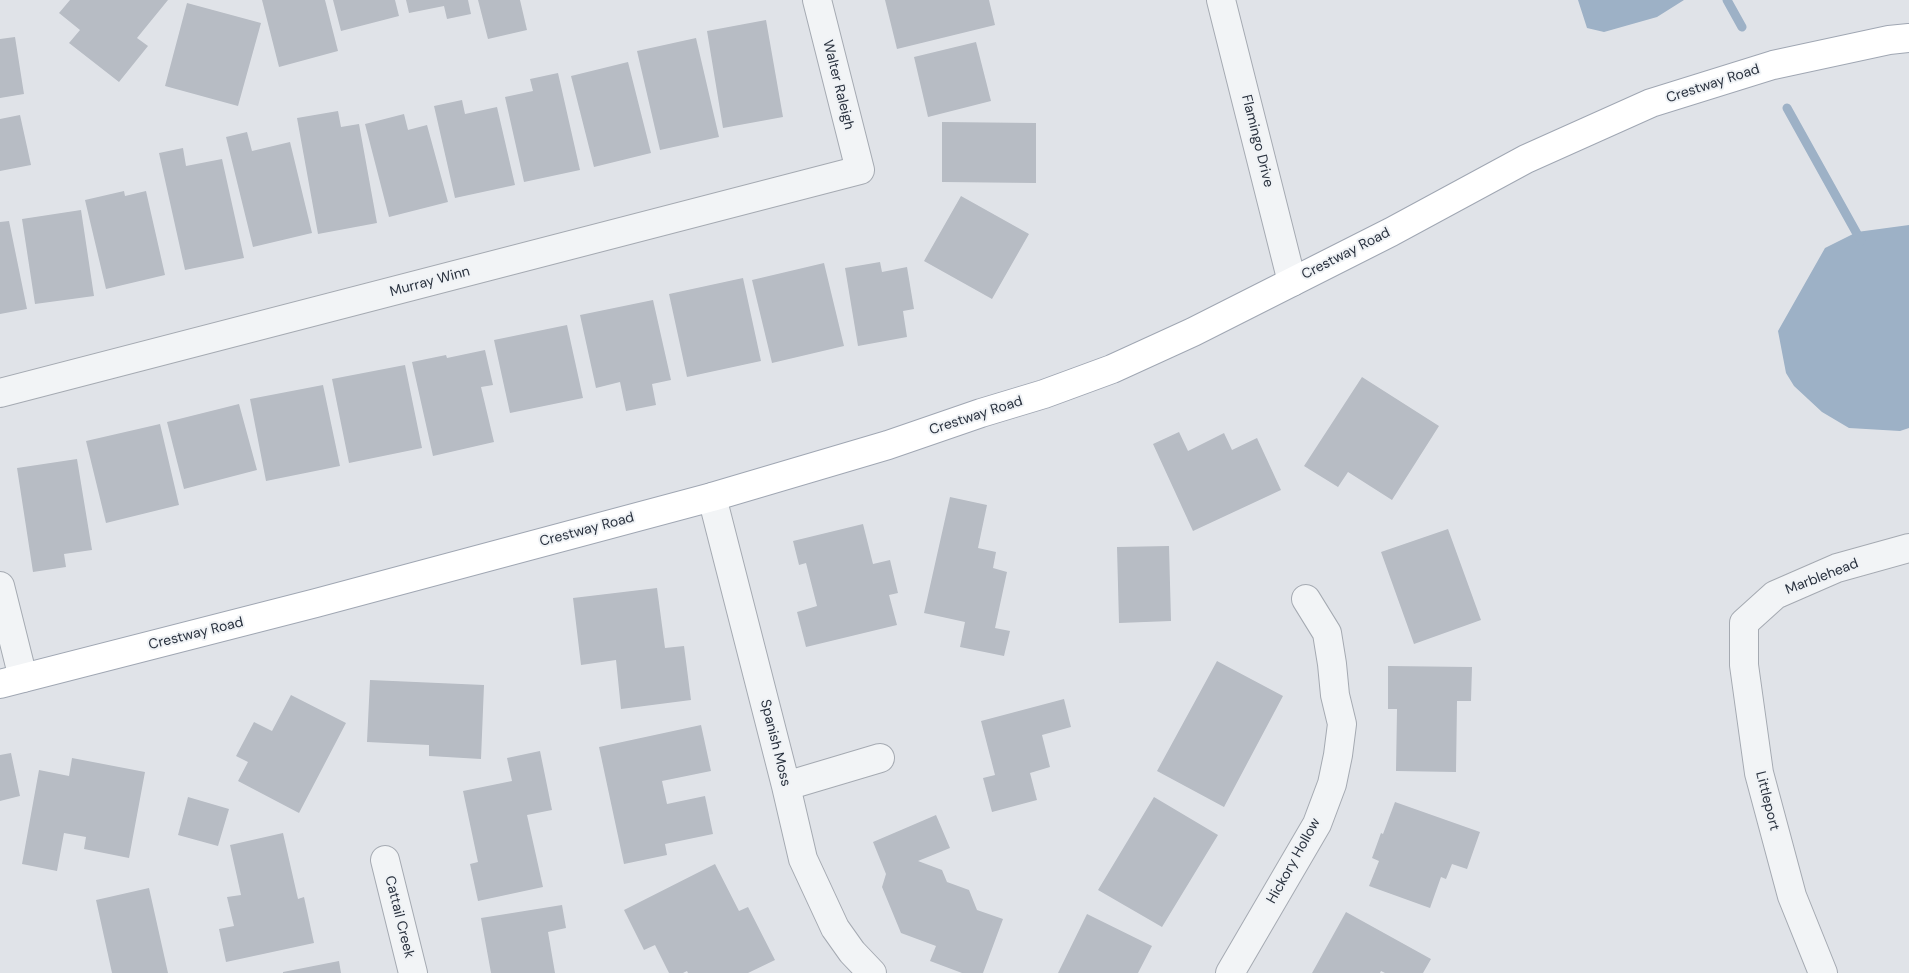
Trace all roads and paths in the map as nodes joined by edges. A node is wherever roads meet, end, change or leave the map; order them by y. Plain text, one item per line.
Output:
1 (817, 0) edge
2 (1221, 0) edge
3 (1909, 38) edge
4 (860, 170) joint
5 (1292, 282) junction
6 (0, 393) edge
7 (712, 497) junction
8 (1909, 548) edge
9 (0, 586) edge
10 (1306, 599) dead end
11 (1744, 623) joint
12 (12, 681) edge
13 (880, 758) dead end
14 (786, 786) junction
15 (385, 860) dead end
16 (413, 973) edge
17 (872, 973) edge
18 (1230, 973) edge
19 (1823, 973) edge

1 - 4 street, Walter Raleigh
2 - 5 street, Flamingo Drive
3 - 5 main road, Crestway Road
4 - 6 street, Murray Winn
5 - 7 main road, Crestway Road
7 - 12 main road, Crestway Road
7 - 14 street, Spanish Moss
8 - 11 street, Marblehead
9 - 12 street
10 - 18 street, Hickory Hollow
11 - 19 street, Littleport
13 - 14 street
14 - 17 street, Spanish Moss
15 - 16 street, Cattail Creek

